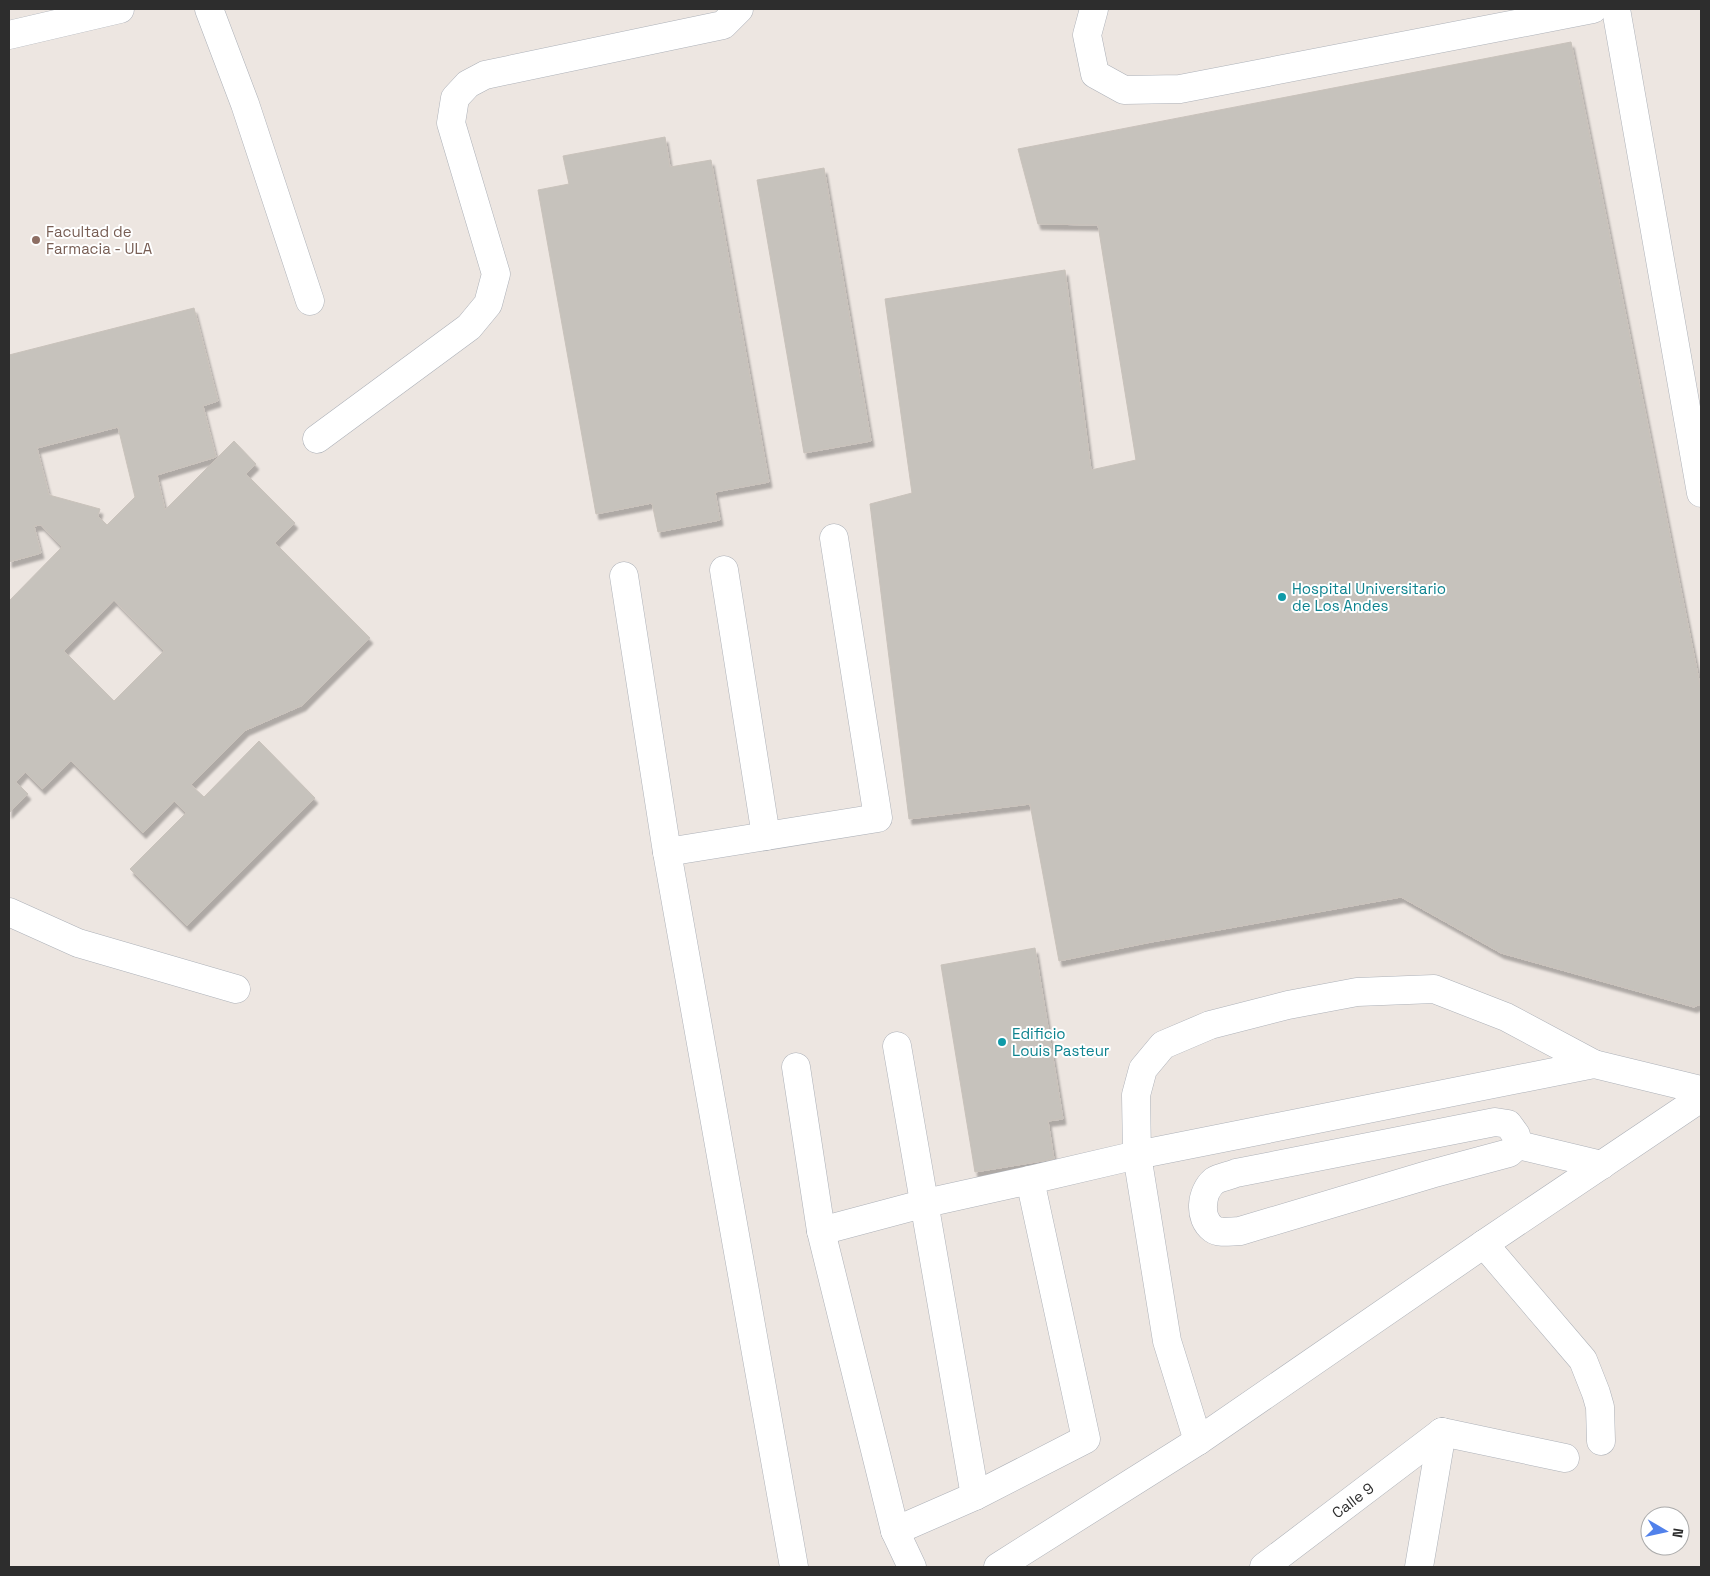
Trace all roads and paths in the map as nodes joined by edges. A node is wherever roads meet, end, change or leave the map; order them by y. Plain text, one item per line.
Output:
1 (120, 9) edge
2 (209, 9) edge
3 (739, 9) edge
4 (1094, 9) edge
5 (1593, 9) edge
6 (1616, 9) edge
7 (9, 35) edge
8 (310, 300) dead end
9 (316, 439) dead end
10 (1701, 493) edge
11 (834, 538) dead end
12 (724, 570) dead end
13 (624, 576) dead end
14 (766, 836) junction
15 (667, 852) junction
16 (9, 912) edge
17 (236, 989) dead end
18 (898, 1046) dead end
19 (1594, 1064) junction
20 (796, 1067) dead end
21 (1701, 1090) edge
22 (1701, 1098) edge
23 (1518, 1145) junction
24 (1137, 1155) junction
25 (1602, 1165) junction
26 (1030, 1180) junction
27 (926, 1203) junction
28 (821, 1231) junction
29 (1484, 1244) junction
30 (1442, 1432) junction
31 (1198, 1441) junction
32 (1601, 1441) dead end
33 (1565, 1458) dead end
34 (975, 1496) junction
35 (895, 1531) junction
36 (794, 1567) edge
37 (912, 1567) edge
38 (998, 1567) edge
39 (1264, 1567) edge
40 (1419, 1567) edge

1 - 7 street
2 - 8 street
3 - 9 street
4 - 5 street
6 - 10 street
11 - 14 street
12 - 14 street
13 - 15 street
14 - 15 street
15 - 36 street
16 - 17 street
18 - 27 street
19 - 21 street
19 - 24 street
19 - 24 street
20 - 28 street
22 - 25 street
23 - 23 street
23 - 25 street
24 - 26 street
24 - 31 street
25 - 29 street
26 - 27 street
26 - 34 street
27 - 28 street
27 - 34 street
28 - 35 street
29 - 31 street
29 - 32 street
30 - 33 street
30 - 39 street, Calle 9
30 - 40 street
31 - 38 street
34 - 35 street
35 - 37 street

